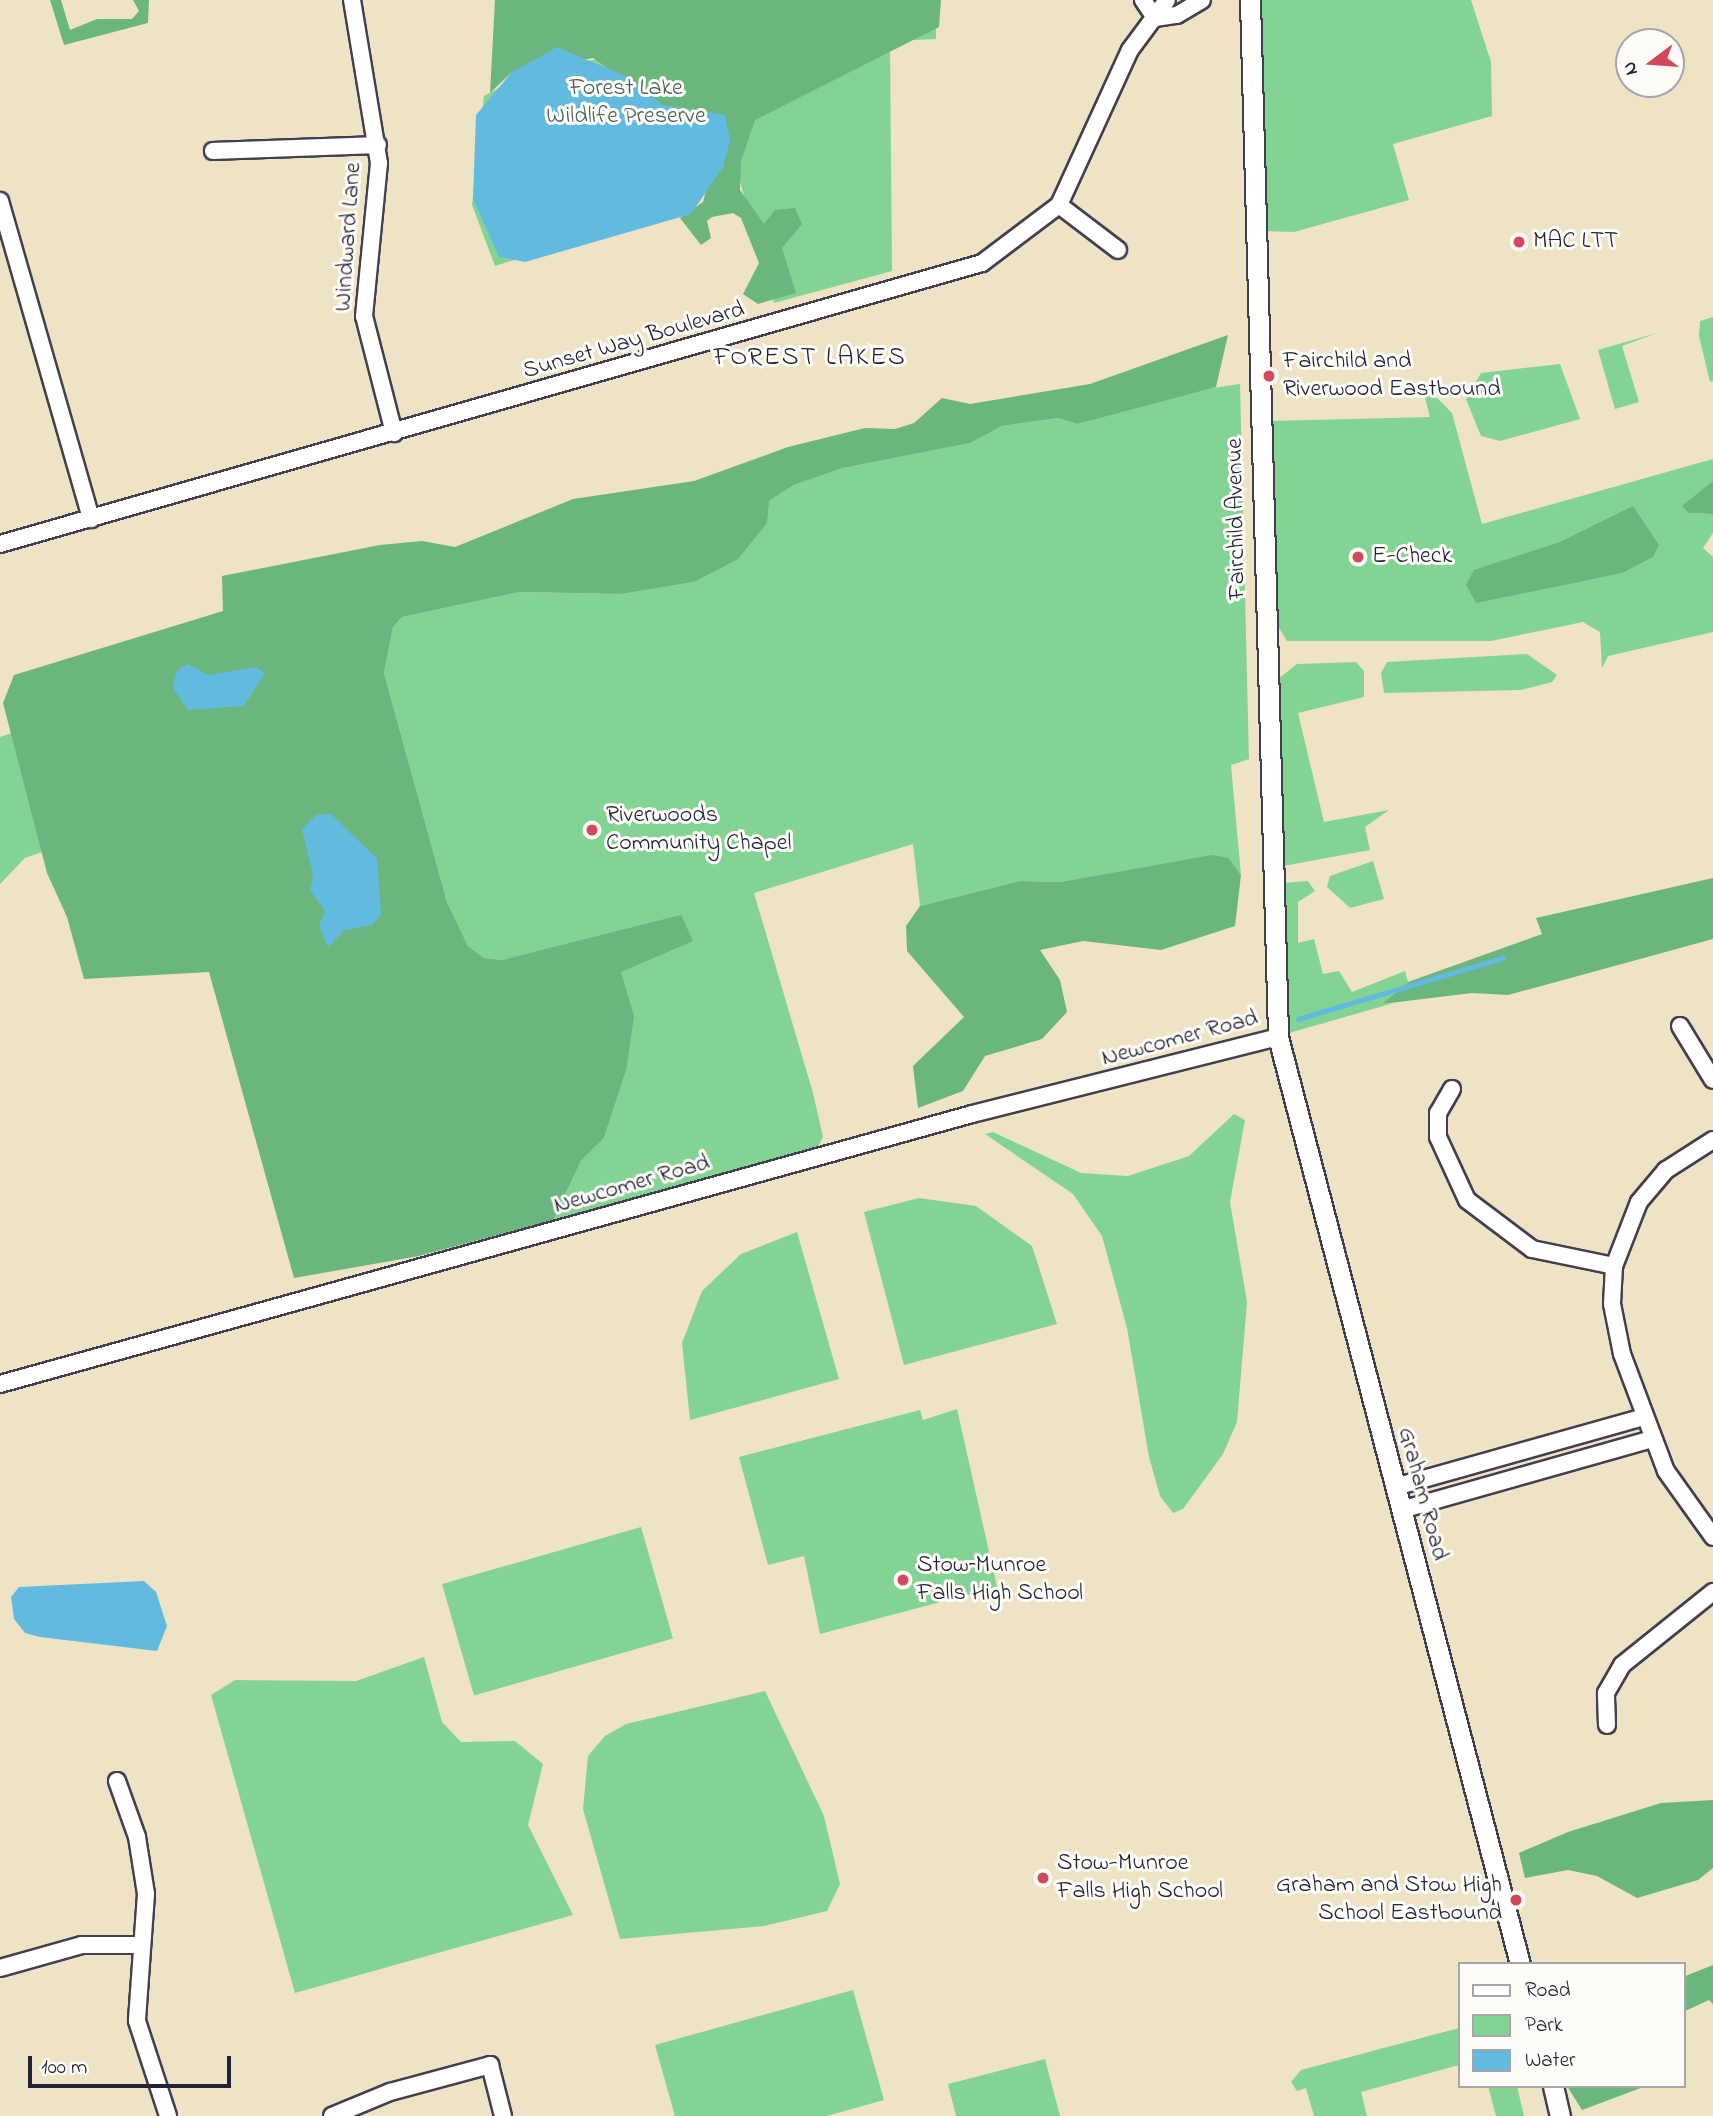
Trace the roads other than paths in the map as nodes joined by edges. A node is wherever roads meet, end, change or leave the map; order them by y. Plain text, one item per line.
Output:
1 (352, 0) edge
2 (1143, 0) edge
3 (1167, 0) edge
4 (1202, 0) edge
5 (1250, 0) edge
6 (1155, 18) junction
7 (377, 145) junction
8 (214, 151) dead end
9 (0, 201) edge
10 (1059, 205) junction
11 (1118, 250) dead end
12 (394, 433) junction
13 (91, 519) junction
14 (0, 544) edge
15 (1680, 1027) dead end
16 (1278, 1037) junction
17 (1713, 1080) edge
18 (1452, 1089) dead end
19 (1713, 1140) edge
20 (1614, 1266) junction
21 (0, 1384) edge
22 (1644, 1417) junction
23 (1652, 1439) junction
24 (1556, 1445) junction
25 (1479, 1465) junction
26 (1563, 1467) junction
27 (1484, 1487) junction
28 (1395, 1488) junction
29 (1401, 1510) junction
30 (1713, 1537) edge
31 (1713, 1592) edge
32 (1607, 1725) dead end
33 (117, 1781) dead end
34 (142, 1945) junction
35 (1519, 1962) edge
36 (0, 1968) edge
37 (1553, 2088) edge
38 (168, 2116) edge
39 (332, 2116) edge
40 (503, 2116) edge
41 (1560, 2116) edge

1 - 7 street, Windward Lane
2 - 6 street
3 - 6 street, Sunset Way Boulevard
4 - 6 street
5 - 16 main road, Fairchild Avenue
6 - 10 street, Sunset Way Boulevard
7 - 8 street
7 - 12 street, Windward Lane
9 - 13 street
10 - 11 street
10 - 12 street, Sunset Way Boulevard
12 - 13 street, Sunset Way Boulevard
13 - 14 street, Sunset Way Boulevard
15 - 17 street
16 - 21 street, Newcomer Road
16 - 28 main road, Graham Road
18 - 20 street
19 - 20 street
20 - 22 street
22 - 23 street
22 - 24 street
23 - 26 street
23 - 30 street
24 - 25 street
24 - 26 street
25 - 27 street
25 - 28 street
26 - 27 street
27 - 29 street
28 - 29 main road, Graham Road
29 - 35 main road, Graham Road
31 - 32 street
33 - 34 street
34 - 36 street
34 - 38 street
37 - 41 main road
39 - 40 street

